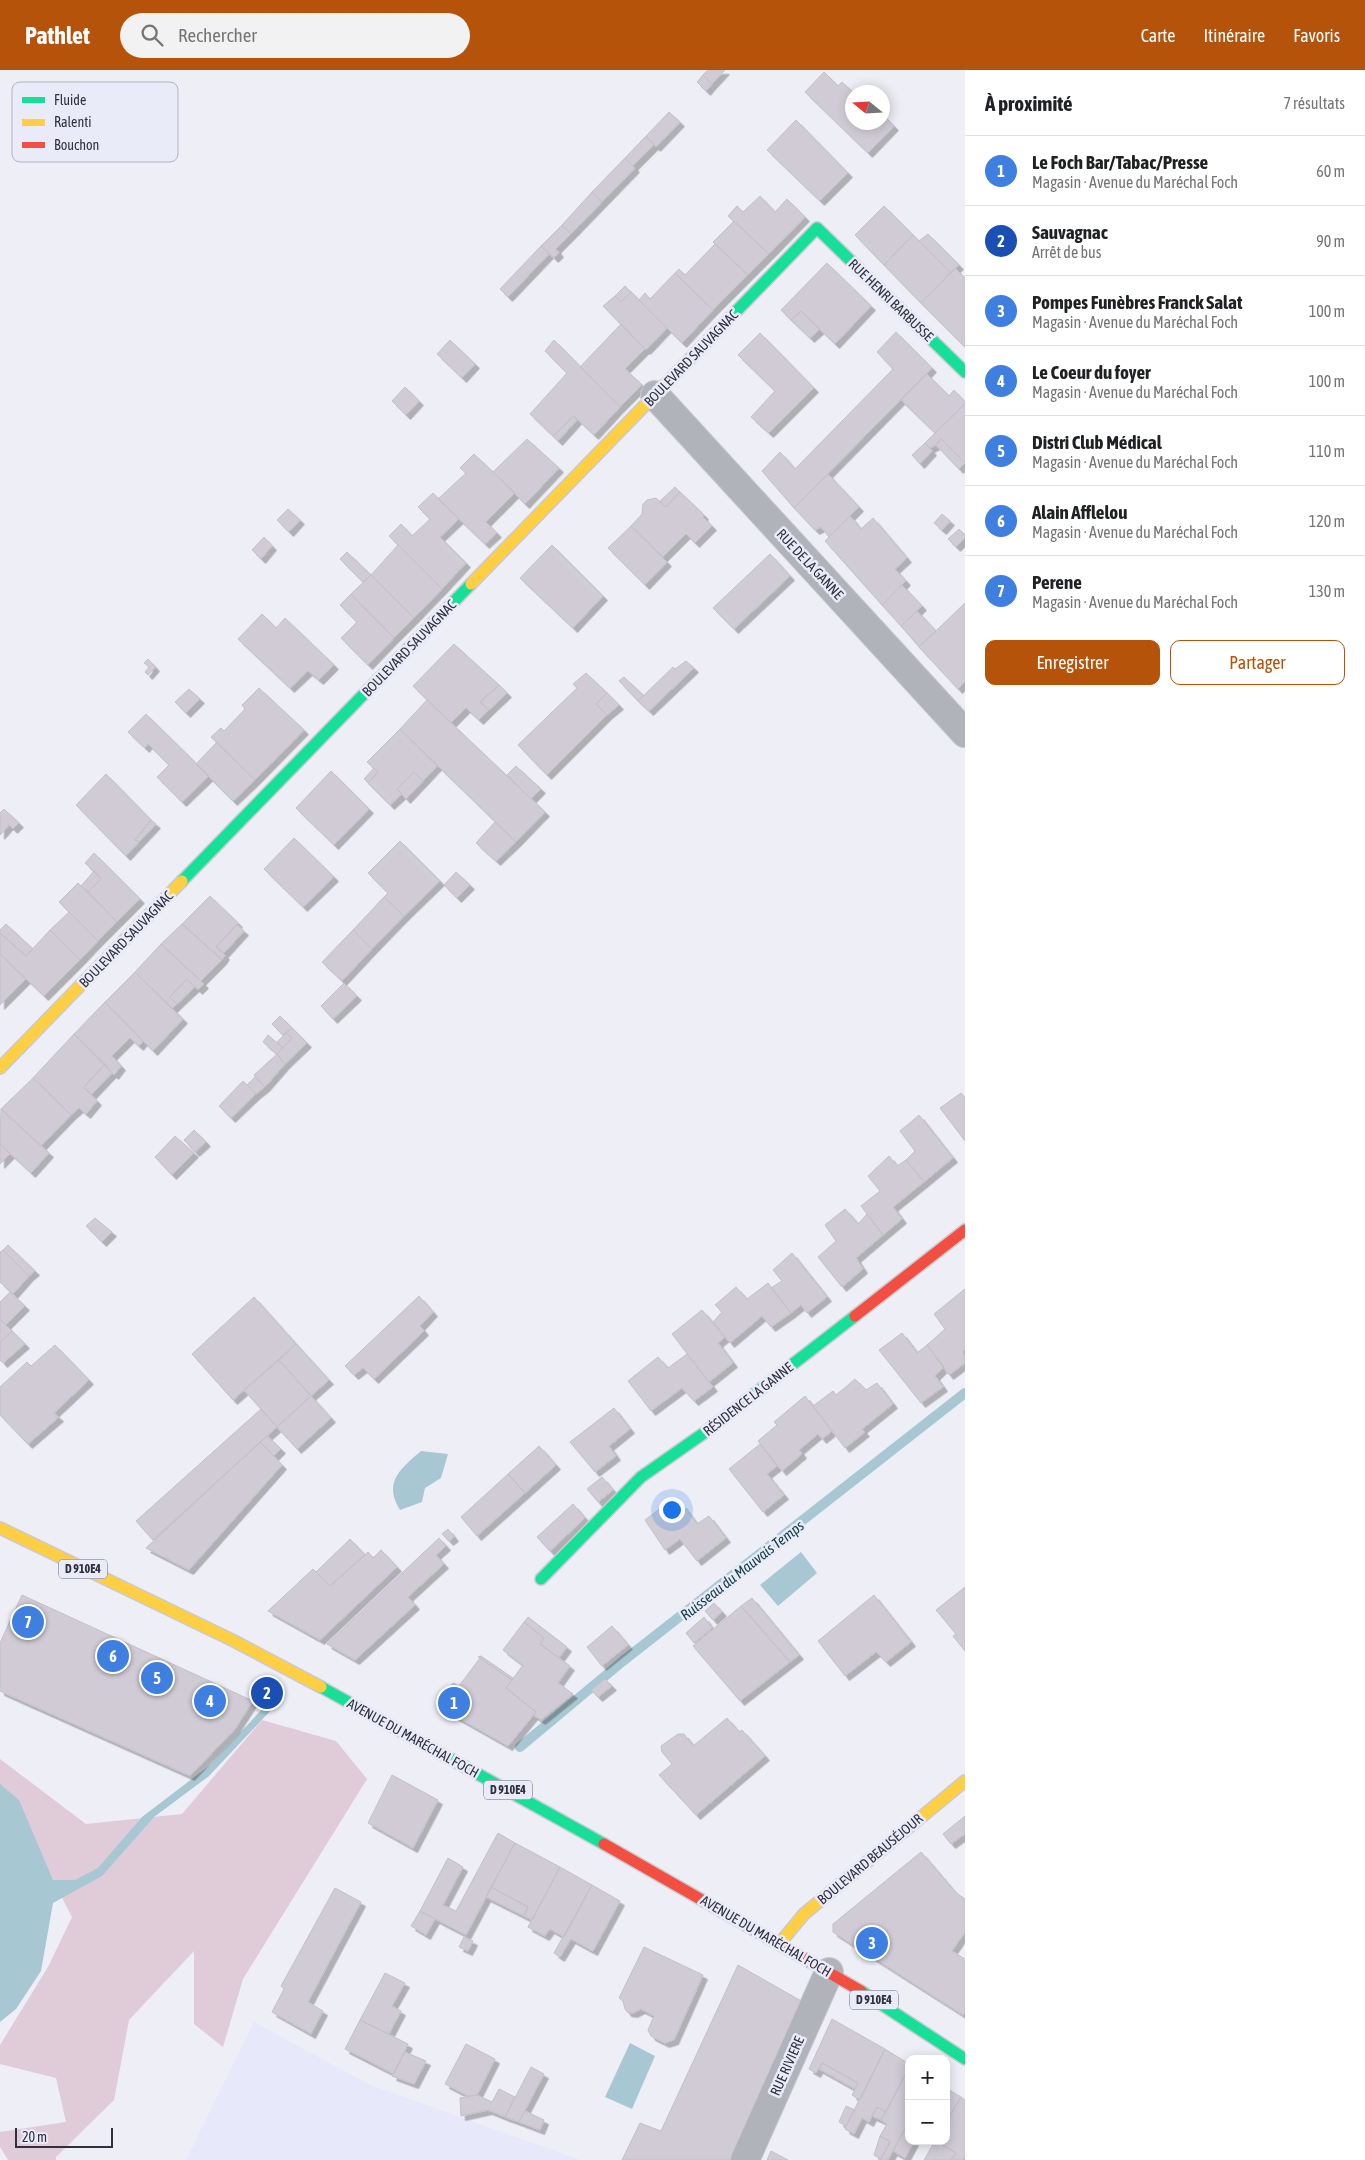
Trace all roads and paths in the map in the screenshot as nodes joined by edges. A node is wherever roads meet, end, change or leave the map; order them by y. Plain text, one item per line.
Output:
1 (817, 228) joint
2 (965, 372) edge
3 (655, 395) junction
4 (965, 733) edge
5 (0, 1068) edge
6 (965, 1230) edge
7 (1, 1529) edge
8 (541, 1579) dead end
9 (965, 1781) edge
10 (780, 1943) junction
11 (829, 1972) junction
12 (965, 2059) edge
13 (745, 2160) edge

1 - 2 street, RUE HENRI BARBUSSE
1 - 3 street, BOULEVARD SAUVAGNAC
3 - 4 street, RUE DE LA GANNE
3 - 5 street, BOULEVARD SAUVAGNAC
6 - 8 street, RÉSIDENCE LA GANNE
7 - 10 street, AVENUE DU MARÉCHAL FOCH / D 910E4
9 - 10 street, BOULEVARD BEAUSÉJOUR
10 - 11 street, AVENUE DU MARÉCHAL FOCH / D 910E4
11 - 12 street, AVENUE DU MARÉCHAL FOCH / D 910E4
11 - 13 street, RUE RIVIERE

